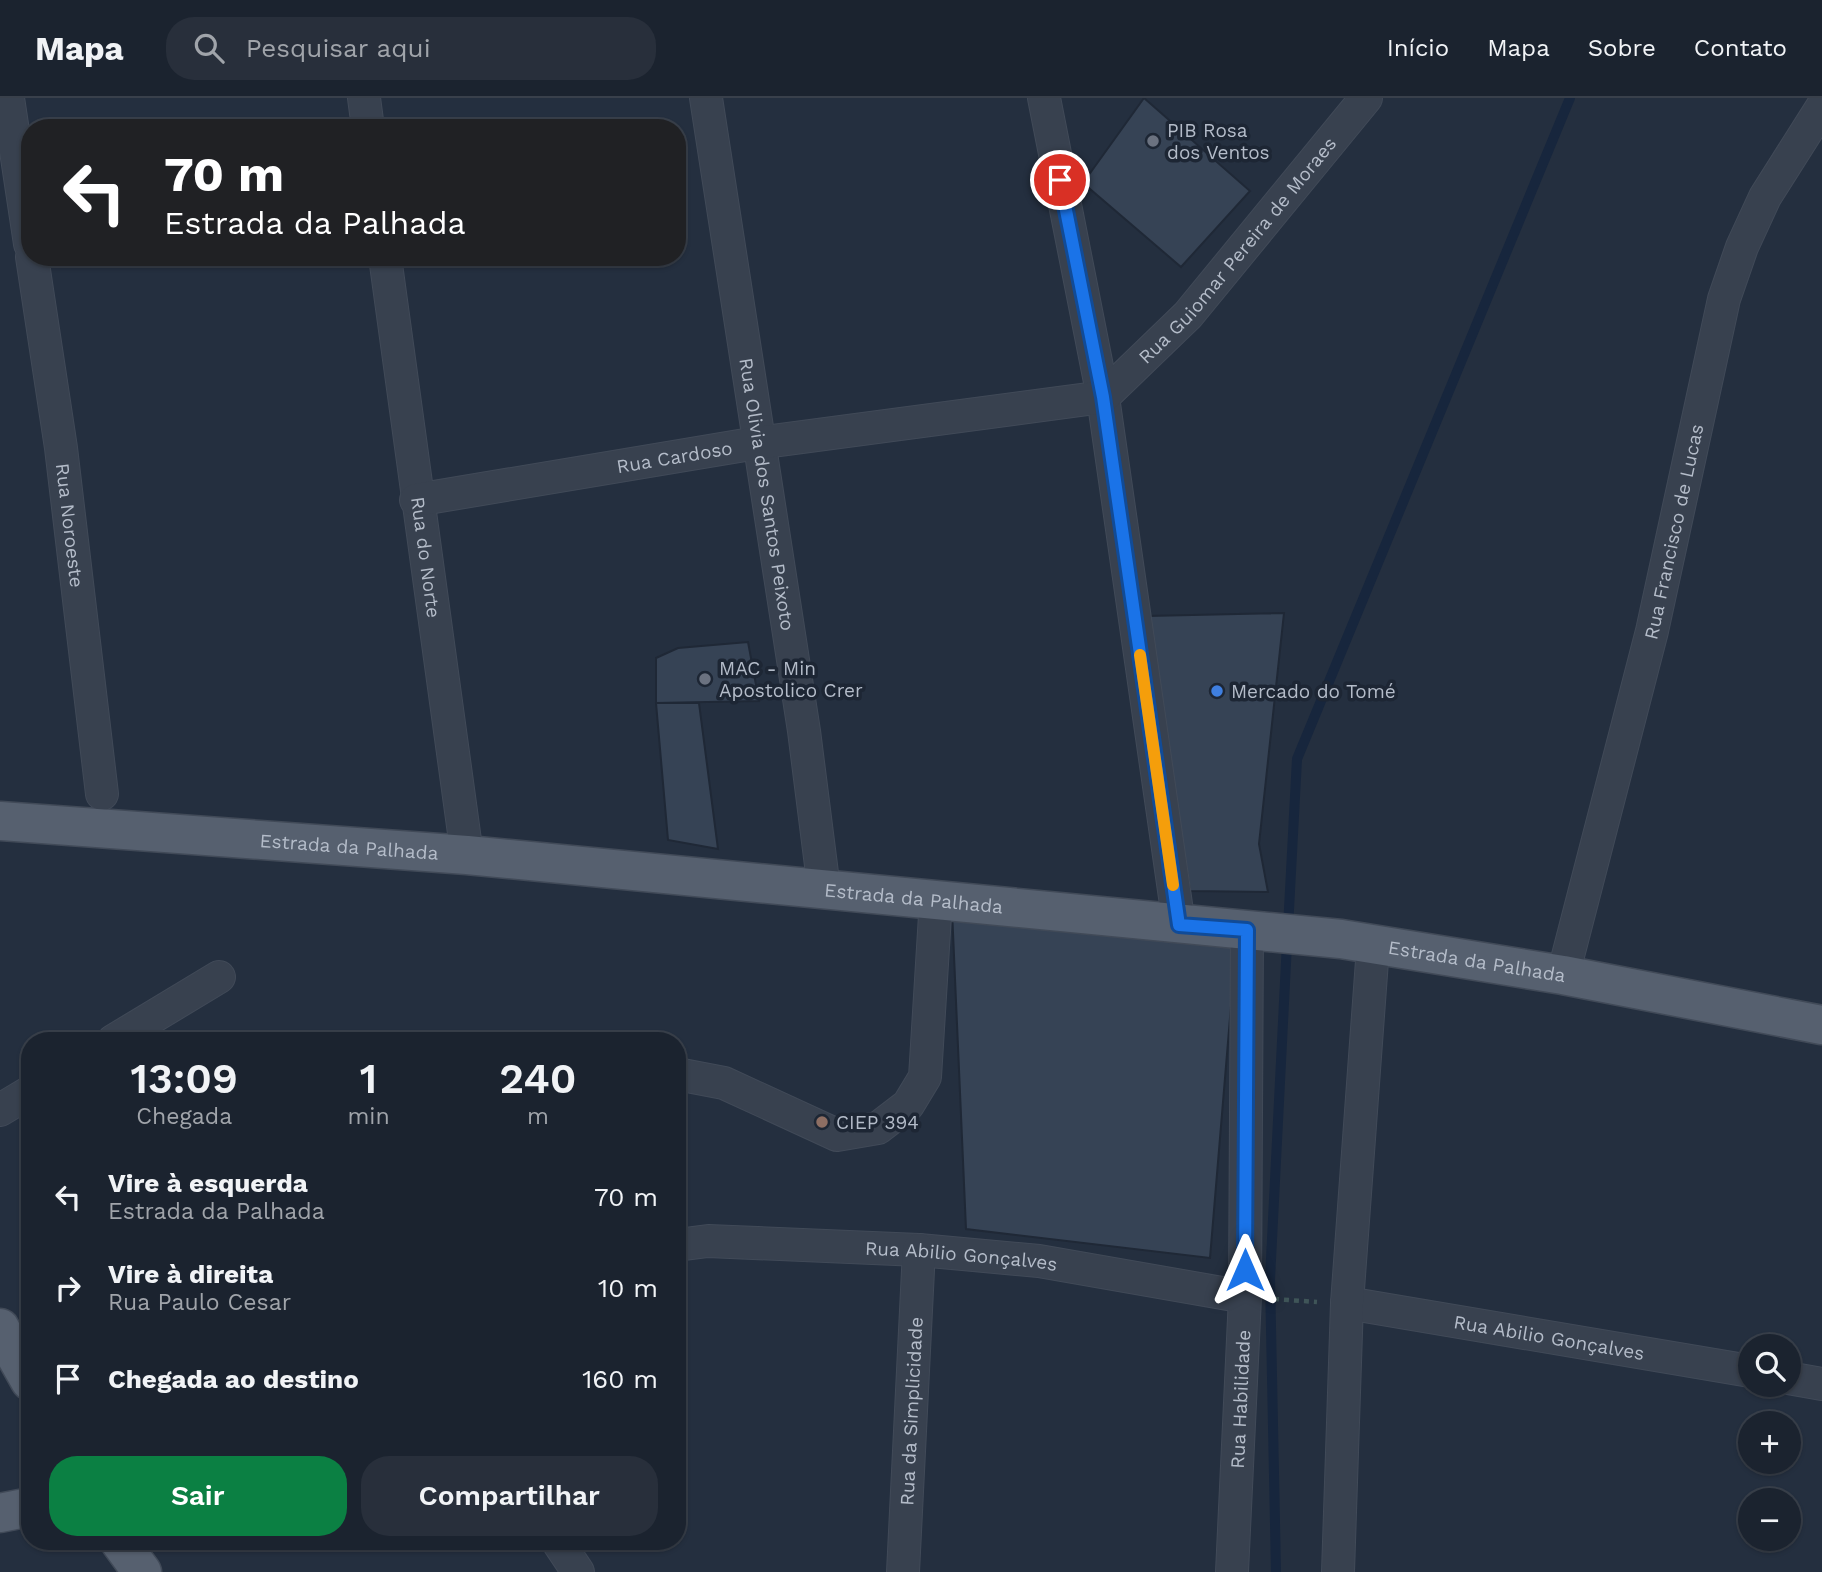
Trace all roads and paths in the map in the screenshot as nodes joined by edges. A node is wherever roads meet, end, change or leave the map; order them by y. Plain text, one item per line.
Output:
1 (8, 98) edge
2 (364, 98) edge
3 (706, 98) edge
4 (1044, 98) edge
5 (1366, 98) edge
6 (1820, 111) edge
7 (367, 119) edge
8 (21, 184) edge
9 (33, 266) edge
10 (386, 266) edge
11 (1103, 397) junction
12 (757, 443) junction
13 (416, 500) junction
14 (102, 794) dead end
15 (0, 821) edge
16 (467, 855) junction
17 (824, 889) junction
18 (936, 899) junction
19 (1179, 925) junction
20 (1252, 931) junction
21 (1357, 943) junction
22 (1563, 975) junction
23 (219, 977) dead end
24 (1822, 1025) edge
25 (128, 1032) edge
26 (686, 1074) edge
27 (21, 1097) edge
28 (0, 1110) edge
29 (686, 1244) edge
30 (919, 1250) junction
31 (1245, 1297) junction
32 (1347, 1303) junction
33 (0, 1328) edge
34 (21, 1365) edge
35 (1738, 1369) edge
36 (1801, 1380) edge
37 (1822, 1384) edge
38 (21, 1509) edge
39 (0, 1513) edge
40 (563, 1550) edge
41 (578, 1572) edge
42 (903, 1572) edge
43 (1232, 1572) edge
44 (1338, 1572) edge

1 - 8 street
2 - 7 street
3 - 12 street, Rua Olivia dos Santos Peixoto
4 - 11 street
5 - 11 street, Rua Guiomar Pereira de Moraes
6 - 22 street, Rua Francisco de Lucas
9 - 14 street, Rua Noroeste
10 - 13 street, Rua do Norte
11 - 12 street, Rua Cardoso
11 - 19 street
12 - 13 street, Rua Cardoso
12 - 17 street, Rua Olivia dos Santos Peixoto
13 - 16 street, Rua do Norte
15 - 16 main road, Estrada da Palhada
16 - 17 main road, Estrada da Palhada
17 - 18 main road, Estrada da Palhada
18 - 19 main road, Estrada da Palhada
18 - 26 street
19 - 20 main road, Estrada da Palhada
20 - 21 main road, Estrada da Palhada
20 - 31 street, Rua Habilidade
21 - 22 main road, Estrada da Palhada
21 - 32 street
22 - 24 main road, Estrada da Palhada
23 - 25 street
27 - 28 street
29 - 30 street, Rua Abilio Gonçalves
30 - 31 street, Rua Abilio Gonçalves
30 - 42 street, Rua da Simplicidade
31 - 43 street, Rua Habilidade
32 - 35 street, Rua Abilio Gonçalves
32 - 44 street
33 - 34 main road
36 - 37 street
38 - 39 main road
40 - 41 street

